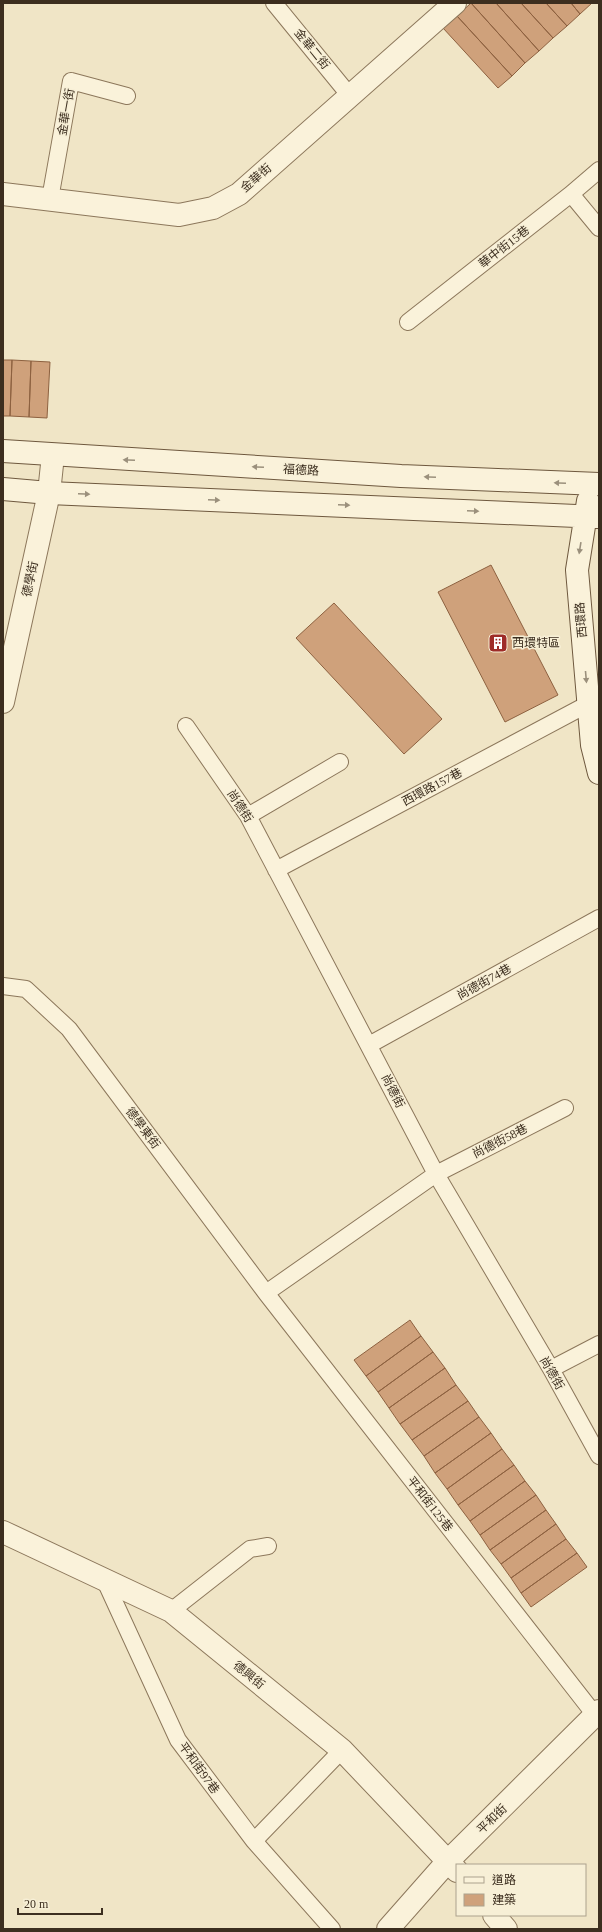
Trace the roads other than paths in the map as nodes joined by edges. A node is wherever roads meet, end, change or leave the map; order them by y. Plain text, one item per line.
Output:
1 (274, 3) edge
2 (455, 3) edge
3 (128, 96) dead end
4 (350, 96) junction
5 (599, 170) edge
6 (3, 194) edge
7 (571, 194) junction
8 (50, 200) junction
9 (599, 228) edge
10 (408, 322) dead end
11 (3, 451) edge
12 (53, 455) junction
13 (596, 480) edge
14 (3, 489) edge
15 (49, 493) junction
16 (592, 516) edge
17 (3, 702) edge
18 (588, 704) junction
19 (186, 726) dead end
20 (340, 762) dead end
21 (599, 773) edge
22 (248, 816) junction
23 (276, 870) junction
24 (599, 918) edge
25 (3, 986) edge
26 (369, 1045) junction
27 (564, 1108) dead end
28 (436, 1174) junction
29 (266, 1294) junction
30 (599, 1344) edge
31 (551, 1369) junction
32 (599, 1456) edge
33 (3, 1532) edge
34 (268, 1546) dead end
35 (106, 1582) junction
36 (171, 1611) junction
37 (597, 1713) edge
38 (342, 1750) junction
39 (254, 1842) junction
40 (453, 1866) edge
41 (495, 1916) edge
42 (332, 1929) edge
43 (388, 1929) edge
44 (506, 1929) edge

1 - 4 lane, 金華二街
2 - 4 street, 金華街
3 - 8 lane, 金華一街
4 - 8 street, 金華街
5 - 7 lane, 華中街15巷
6 - 8 street, 金華街
7 - 9 lane
7 - 10 lane, 華中街15巷
11 - 12 street, 福德路
13 -> 12 street, 福德路
12 - 15 street, 德學街
13 - 16 street, 西環路
14 - 15 street
15 -> 16 street
15 - 17 street, 德學街
16 -> 18 street, 西環路
18 - 21 street, 西環路
18 - 23 lane, 西環路157巷
19 - 22 lane, 尚德街
20 - 22 lane
22 - 23 lane, 尚德街
23 - 26 lane, 尚德街
24 - 26 lane, 尚德街74巷
25 - 29 lane, 德學東街
26 - 28 lane, 尚德街
27 - 28 lane, 尚德街58巷
28 - 29 lane, 尚德街58巷
28 - 31 lane, 尚德街
29 - 37 lane, 平和街125巷
30 - 31 lane
31 - 32 lane, 尚德街
33 - 35 street, 德興街
34 - 36 lane
35 - 36 street, 德興街
35 - 39 lane, 平和街97巷
36 - 38 street, 德興街
37 - 40 street, 平和街
38 - 39 lane
38 - 40 street, 德興街
39 - 42 lane, 平和街97巷
40 - 43 street, 平和街
41 - 44 street

